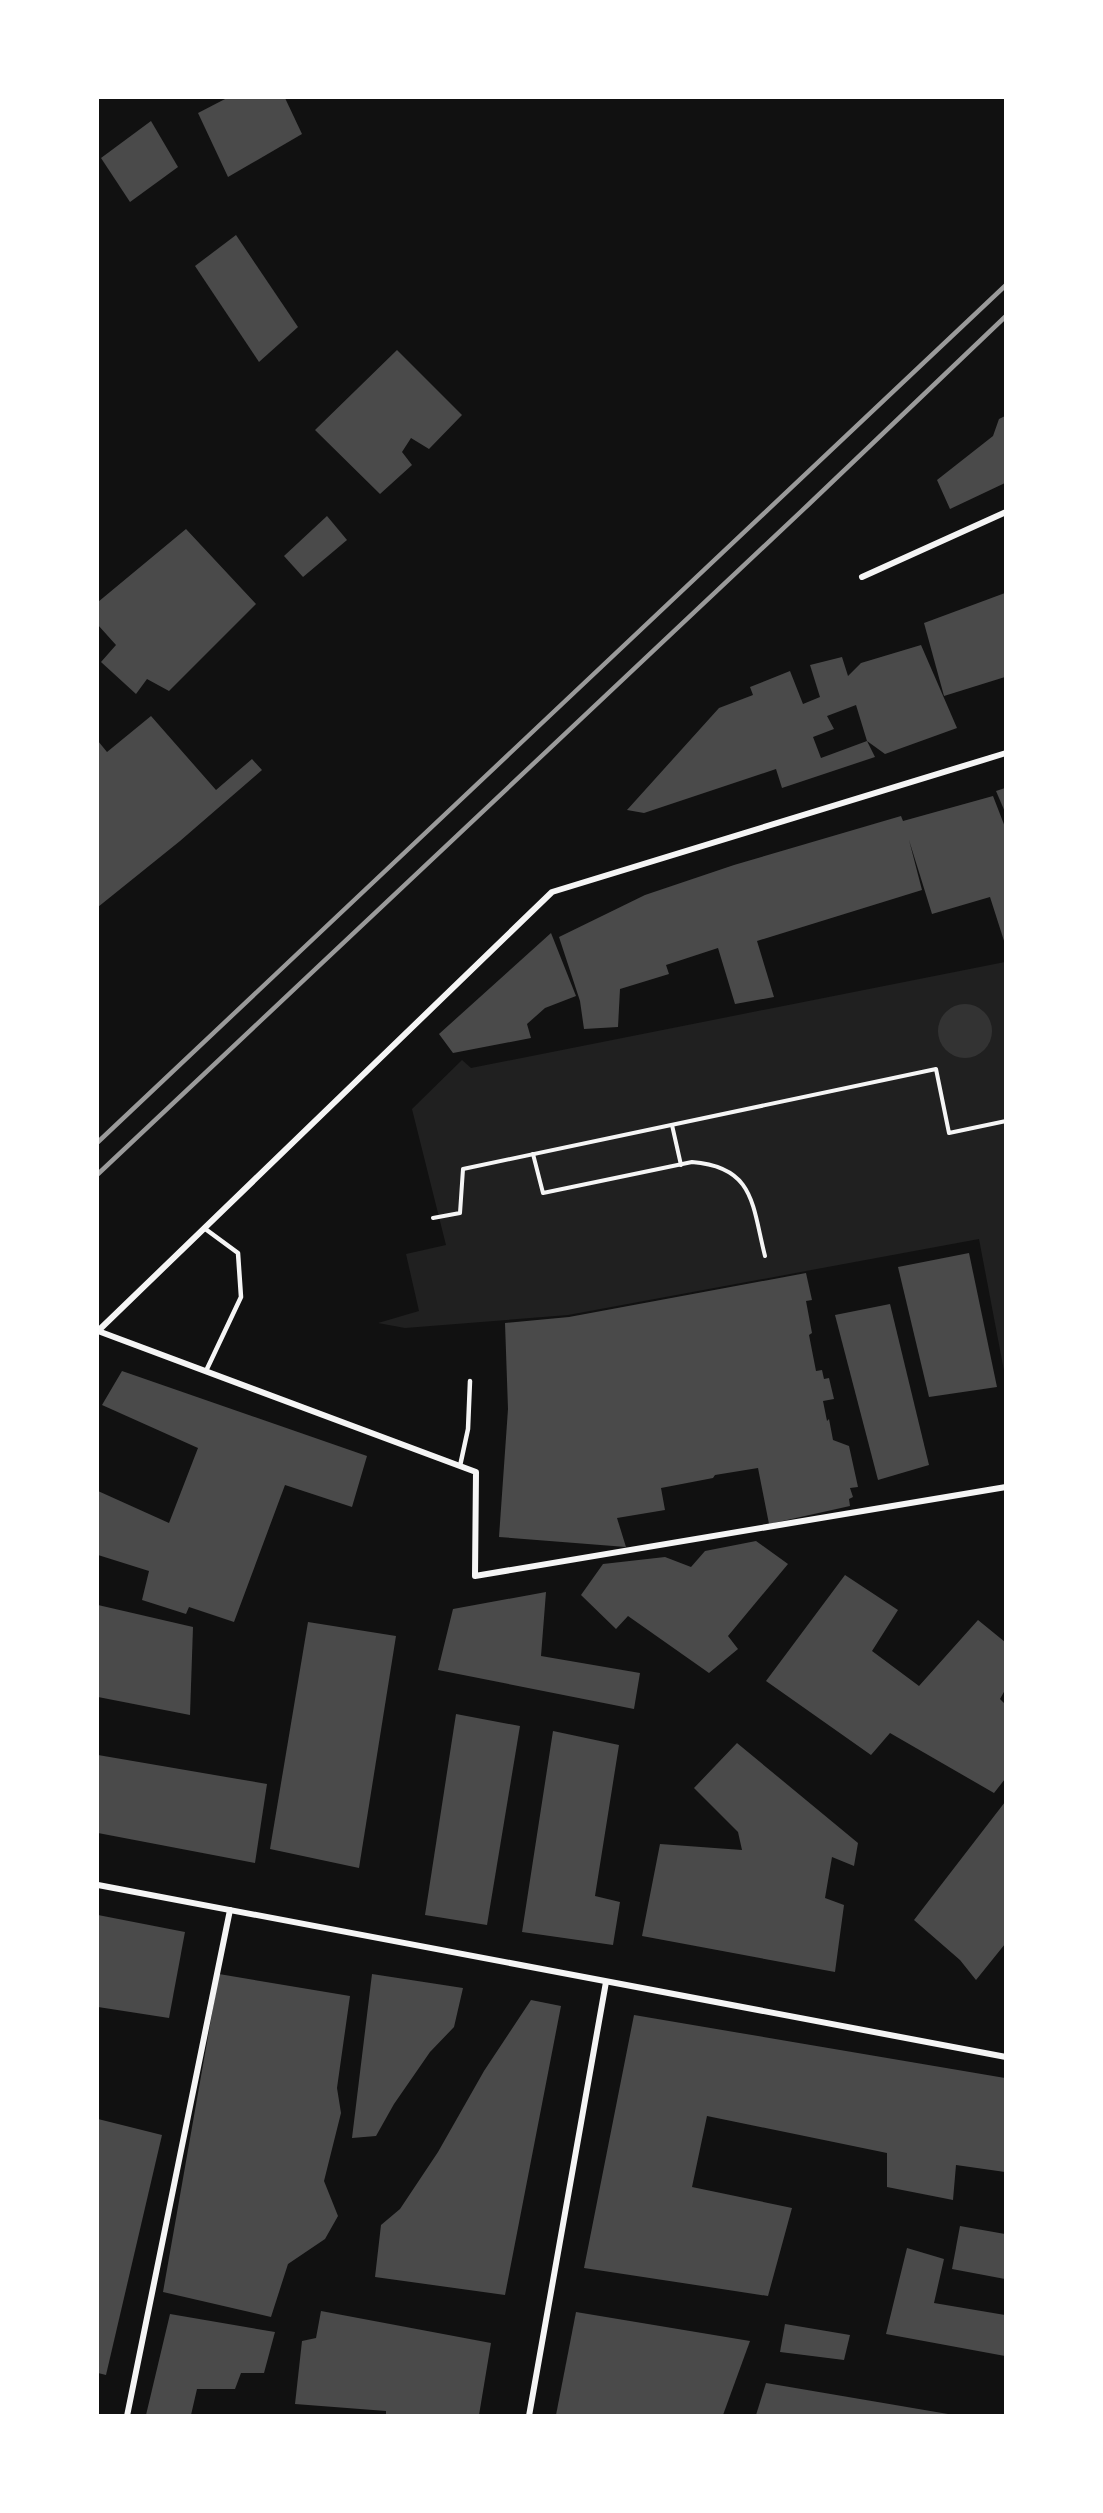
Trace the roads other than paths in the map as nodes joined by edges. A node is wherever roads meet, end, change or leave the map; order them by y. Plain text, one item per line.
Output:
1 (1005, 512) edge
2 (862, 577) dead end
3 (1005, 753) edge
4 (204, 1228) junction
5 (98, 1331) edge
6 (206, 1371) junction
7 (470, 1381) dead end
8 (460, 1466) junction
9 (1005, 1487) edge
10 (98, 1885) edge
11 (230, 1911) junction
12 (606, 1982) junction
13 (1005, 2057) edge
14 (127, 2415) edge
15 (529, 2415) edge

1 - 2 street
3 - 4 street
4 - 5 street
4 - 6 lane
5 - 6 street
6 - 8 street
7 - 8 lane
8 - 9 street
10 - 11 street
11 - 12 street
11 - 14 street
12 - 13 street
12 - 15 street

